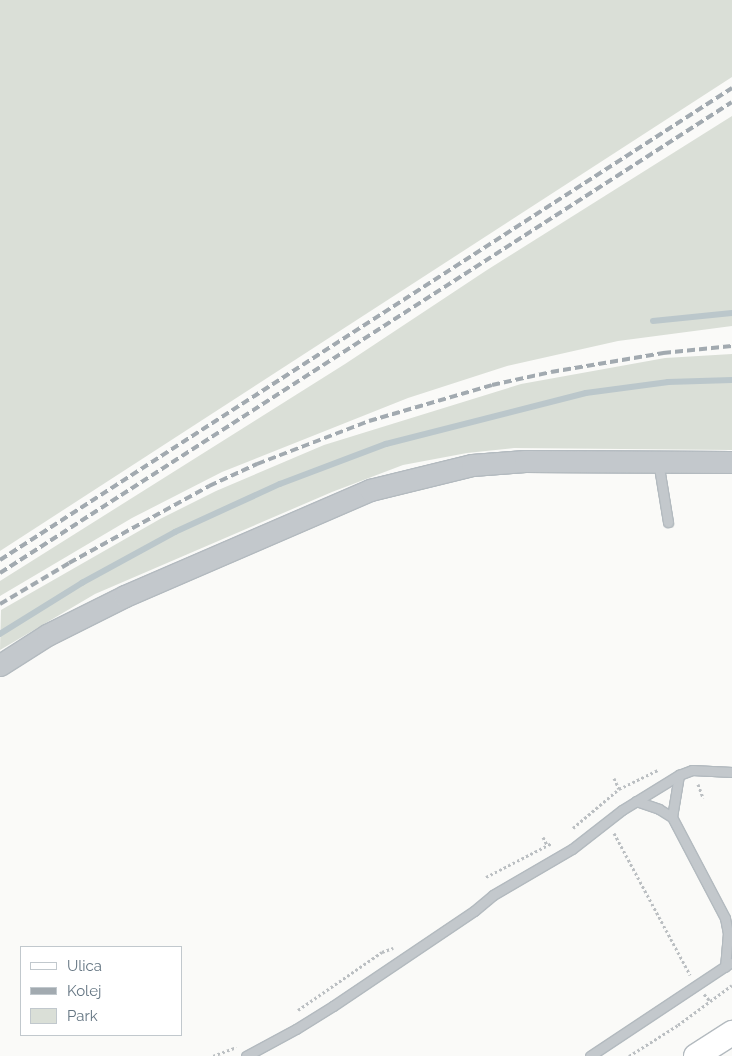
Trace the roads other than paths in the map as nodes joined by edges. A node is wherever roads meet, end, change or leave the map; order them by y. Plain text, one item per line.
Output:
1 (658, 462) junction
2 (727, 464) edge
3 (668, 522) dead end
4 (0, 665) edge
5 (732, 772) edge
6 (679, 775) junction
7 (636, 801) junction
8 (672, 817) junction
9 (728, 920) edge
10 (729, 964) edge
11 (732, 1033) edge
12 (246, 1056) edge
13 (590, 1056) edge
14 (696, 1056) edge

1 - 2 street
1 - 3 lane
1 - 4 street
5 - 6 lane
6 - 7 lane
6 - 8 lane
7 - 8 lane
7 - 12 lane
8 - 9 lane
9 - 10 lane
10 - 13 lane
11 - 14 main road

